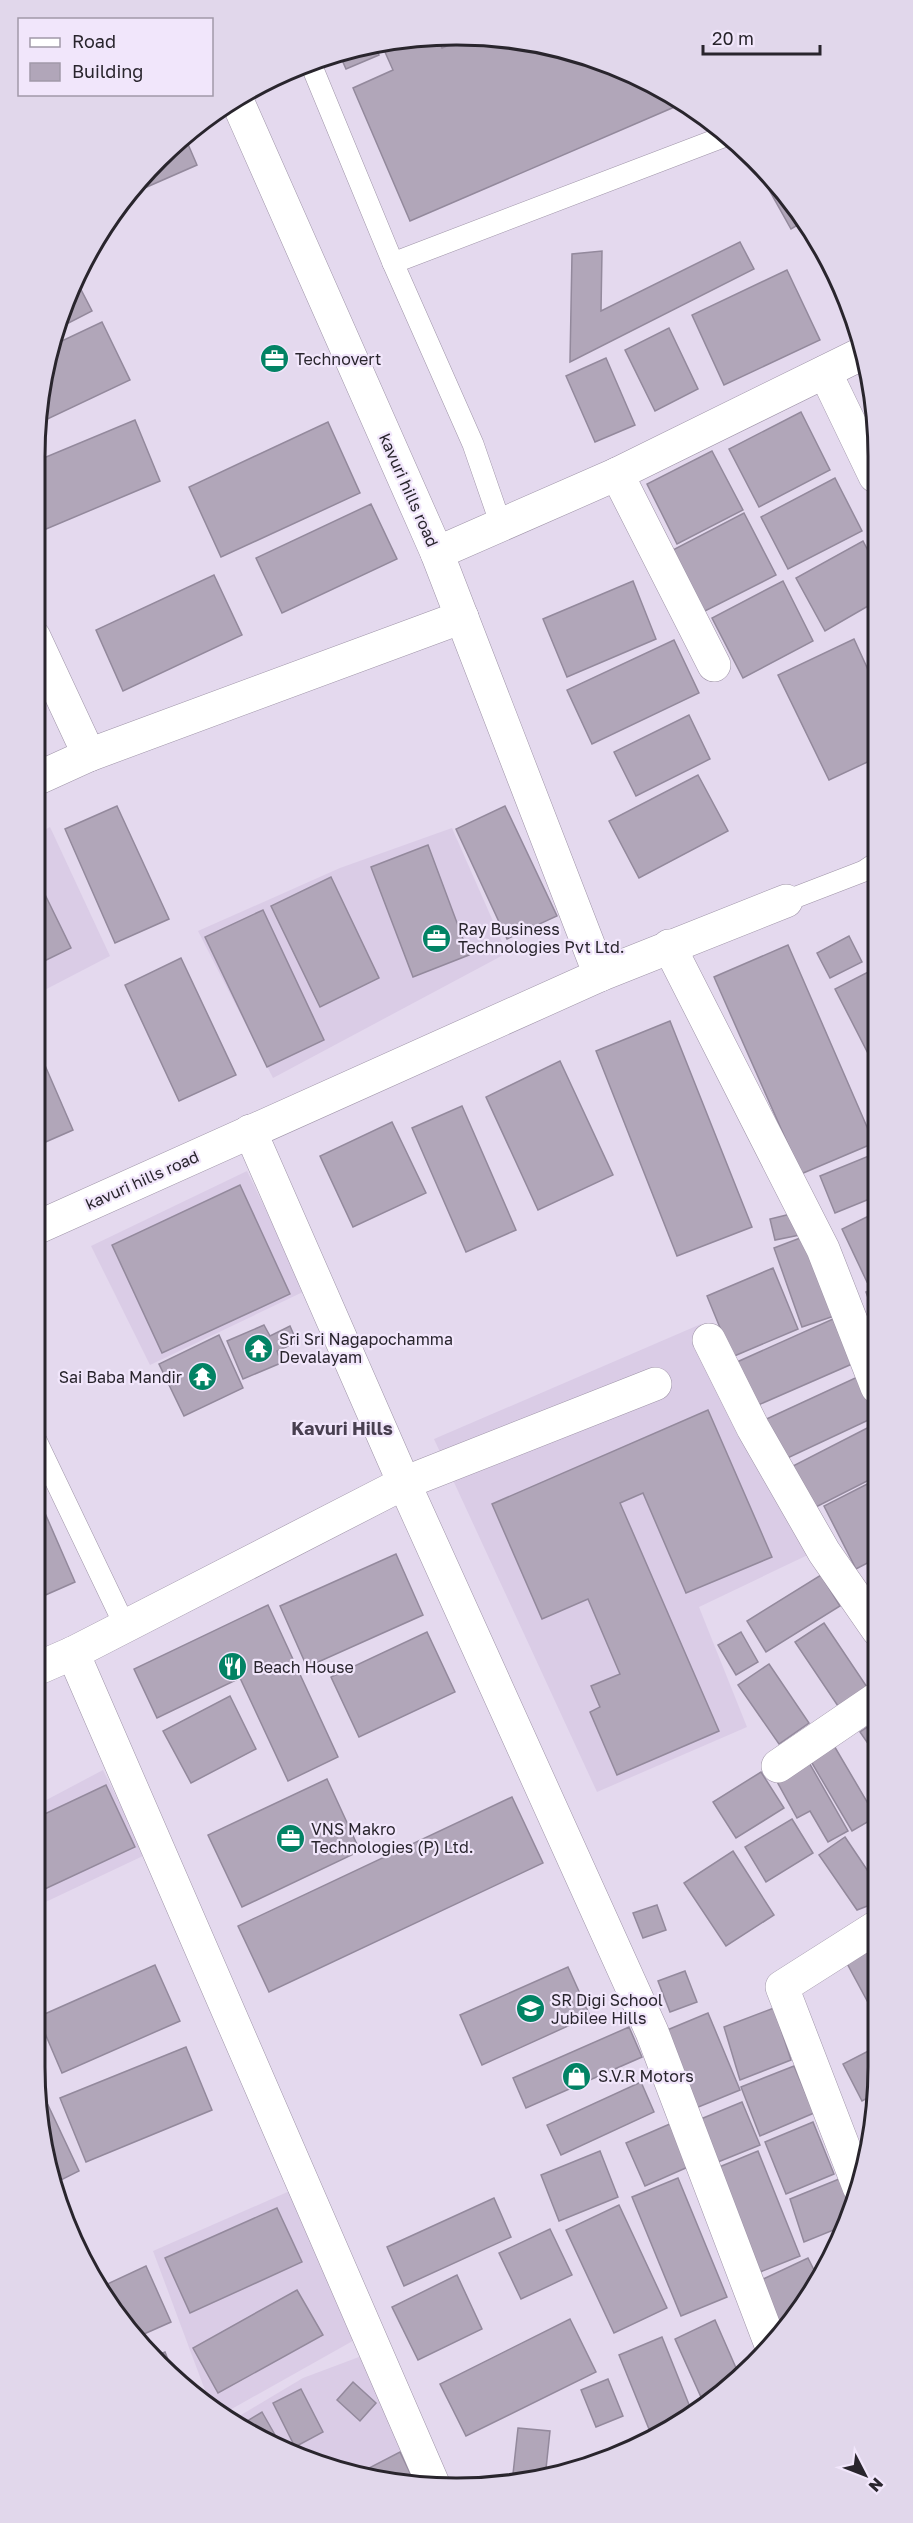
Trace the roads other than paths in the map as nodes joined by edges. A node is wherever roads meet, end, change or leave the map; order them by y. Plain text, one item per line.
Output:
1 (314, 71) edge
2 (240, 107) edge
3 (717, 138) edge
4 (393, 263) junction
5 (856, 357) edge
6 (825, 372) junction
7 (868, 461) edge
8 (617, 474) junction
9 (501, 525) junction
10 (437, 553) junction
11 (462, 617) junction
12 (45, 660) edge
13 (714, 665) dead end
14 (89, 754) junction
15 (45, 775) edge
16 (868, 875) edge
17 (786, 901) joint
18 (669, 946) junction
19 (600, 975) junction
20 (250, 1131) junction
21 (45, 1224) edge
22 (709, 1340) dead end
23 (868, 1364) edge
24 (656, 1384) dead end
25 (45, 1459) edge
26 (404, 1483) junction
27 (868, 1616) edge
28 (125, 1626) junction
29 (73, 1653) junction
30 (45, 1665) edge
31 (868, 1705) edge
32 (778, 1766) dead end
33 (868, 1932) edge
34 (854, 2174) edge
35 (768, 2336) edge
36 (430, 2477) edge

1 - 4 lane
2 - 10 street, kavuri hills road
3 - 4 lane
4 - 9 lane
5 - 6 street, kavuri hills road
6 - 7 street
6 - 8 street, kavuri hills road
8 - 9 street, kavuri hills road
8 - 13 street
9 - 10 street, kavuri hills road
10 - 11 street
11 - 14 street
11 - 19 street
12 - 14 street
14 - 15 street
16 - 17 lane
17 - 18 street, kavuri hills road
18 - 19 street, kavuri hills road
18 - 23 street
19 - 20 street, kavuri hills road
20 - 21 street, kavuri hills road
20 - 26 street
22 - 27 street
24 - 26 street
25 - 28 lane
26 - 28 street
26 - 35 street
28 - 29 street
29 - 30 street
29 - 36 street
31 - 32 street
33 - 34 street

